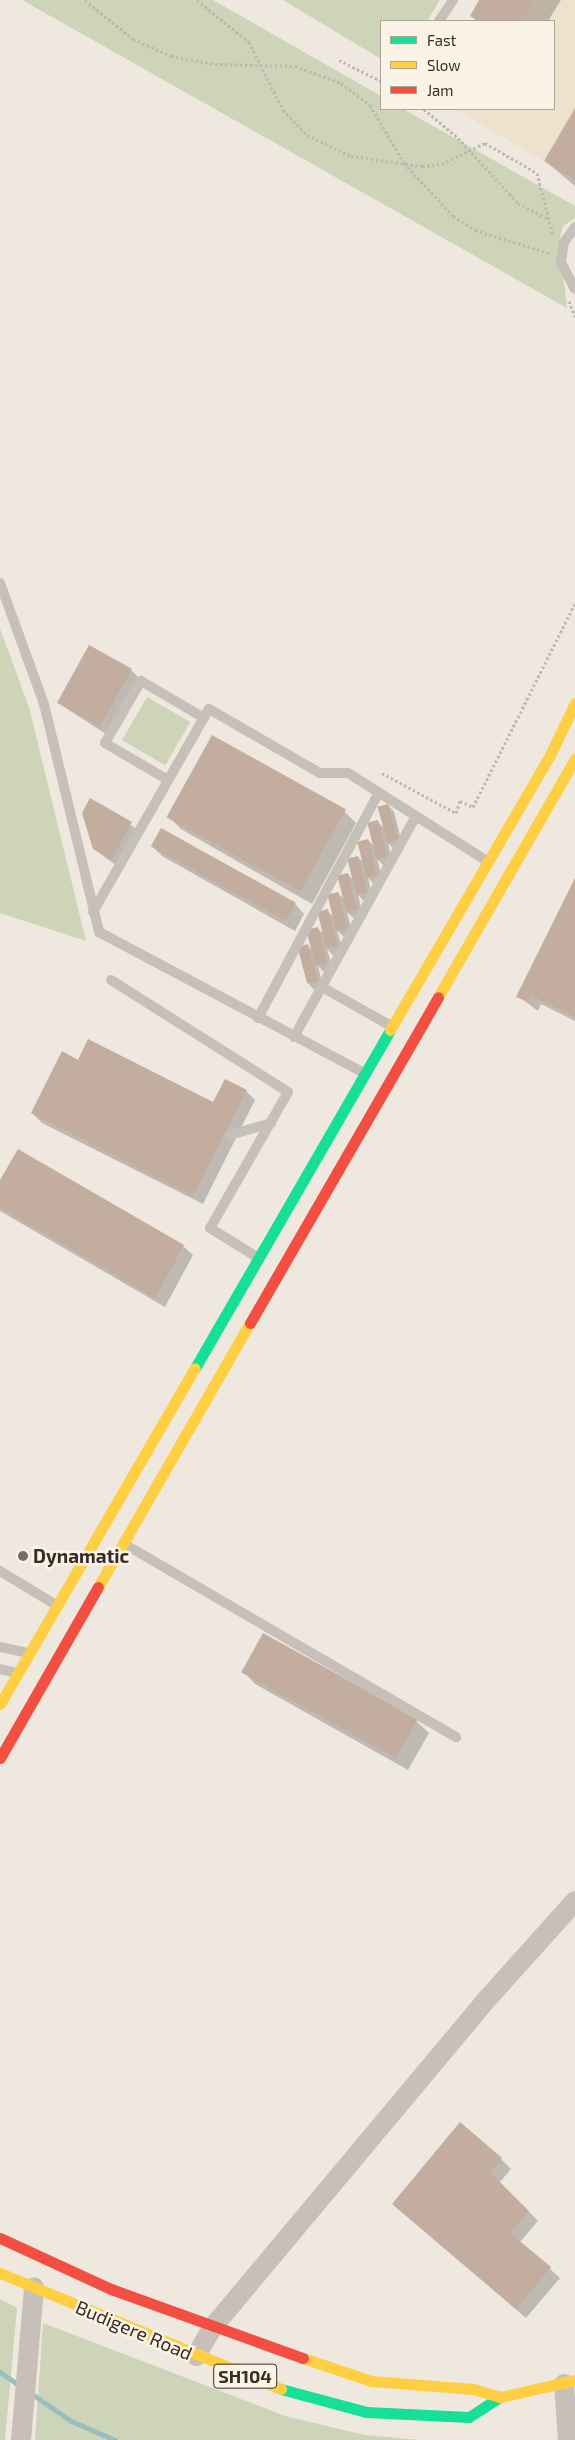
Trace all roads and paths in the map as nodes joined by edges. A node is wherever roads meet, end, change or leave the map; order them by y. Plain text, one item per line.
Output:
1 (85, 0) edge
2 (197, 0) edge
3 (453, 0) edge
4 (440, 20) edge
5 (339, 60) dead end
6 (262, 63) junction
7 (380, 80) edge
8 (425, 110) edge
9 (468, 151) junction
10 (404, 163) junction
11 (537, 173) dead end
12 (549, 219) dead end
13 (575, 227) edge
14 (552, 255) dead end
15 (575, 289) edge
16 (0, 584) edge
17 (575, 603) edge
18 (575, 703) edge
19 (204, 718) junction
20 (575, 759) edge
21 (382, 773) dead end
22 (168, 780) junction
23 (379, 792) junction
24 (416, 816) junction
25 (488, 862) junction
26 (93, 912) junction
27 (111, 980) dead end
28 (322, 987) junction
29 (258, 1018) junction
30 (392, 1027) junction
31 (294, 1037) junction
32 (365, 1074) junction
33 (271, 1123) junction
34 (230, 1135) dead end
35 (259, 1258) junction
36 (126, 1545) junction
37 (0, 1571) edge
38 (57, 1606) junction
39 (0, 1647) edge
40 (30, 1653) junction
41 (0, 1669) edge
42 (18, 1673) junction
43 (0, 1704) edge
44 (456, 1737) dead end
45 (0, 1758) edge
46 (575, 1901) edge
47 (0, 2238) edge
48 (0, 2273) edge
49 (34, 2288) junction
50 (212, 2328) junction
51 (196, 2356) junction
52 (570, 2382) edge
53 (500, 2397) junction
54 (21, 2440) edge
55 (568, 2440) edge

1 - 6 path
2 - 6 path
3 - 4 lane
5 - 7 path
6 - 10 path
6 - 10 path
8 - 9 path
9 - 10 path
9 - 11 path
9 - 12 path
10 - 14 path
13 - 15 lane
16 - 26 lane
17 - 21 path
18 - 25 street
19 - 22 lane
19 - 22 lane
19 - 23 lane
20 - 36 street
22 - 26 lane
23 - 24 lane
23 - 29 lane
24 - 25 lane
24 - 28 lane
25 - 30 street
26 - 29 lane
27 - 33 lane
28 - 30 lane
28 - 31 lane
29 - 31 lane
30 - 32 street
31 - 32 lane
32 - 35 street
33 - 34 lane
33 - 35 lane
35 - 38 street
36 - 44 lane
36 - 45 street
37 - 38 lane
38 - 40 street
39 - 40 lane
40 - 42 street
41 - 42 lane
42 - 43 street
46 - 50 street
47 - 50 street, Budigere Road / SH104
48 - 49 street, Budigere Road / SH104
49 - 51 street, Budigere Road / SH104
49 - 54 street
50 - 51 street
50 - 53 street, Budigere Road / SH104
51 - 53 street, Budigere Road / SH104
52 - 53 street, Budigere Road / SH104
52 - 55 street

